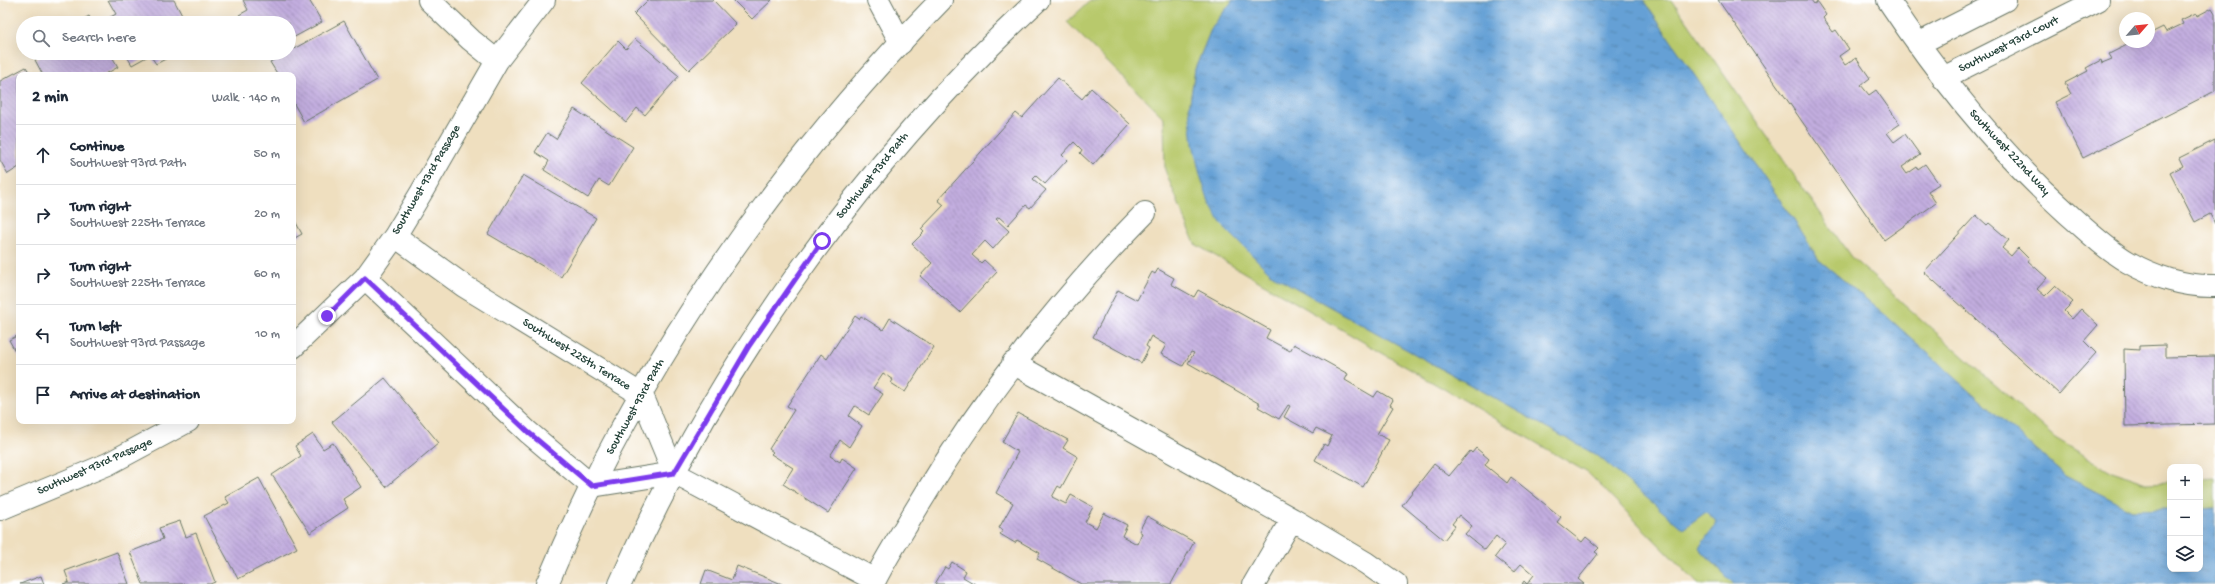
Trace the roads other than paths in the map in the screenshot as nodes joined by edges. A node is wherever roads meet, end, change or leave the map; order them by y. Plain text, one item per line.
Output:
1 (429, 0) edge
2 (544, 0) edge
3 (878, 0) edge
4 (941, 0) edge
5 (1038, 0) edge
6 (1888, 0) edge
7 (2005, 0) edge
8 (2098, 0) edge
9 (901, 42) junction
10 (1918, 44) junction
11 (498, 61) junction
12 (1943, 78) junction
13 (1145, 213) dead end
14 (395, 236) junction
15 (365, 278) junction
16 (2210, 286) edge
17 (296, 344) edge
18 (1013, 363) junction
19 (642, 395) junction
20 (182, 424) edge
21 (674, 473) junction
22 (592, 486) junction
23 (0, 509) edge
24 (1292, 519) junction
25 (874, 582) edge
26 (547, 584) edge
27 (620, 584) edge
28 (1254, 584) edge
29 (1396, 584) edge

1 - 11 street
2 - 11 street, Southwest 93rd Passage
3 - 9 street
4 - 9 street, Southwest 93rd Path
5 - 21 street, Southwest 93rd Path
6 - 10 street, Southwest 222nd Way
7 - 10 street
8 - 12 street, Southwest 93rd Court
9 - 19 street, Southwest 93rd Path
10 - 12 street, Southwest 222nd Way
11 - 14 street, Southwest 93rd Passage
12 - 16 street, Southwest 222nd Way
13 - 18 street
14 - 15 street, Southwest 93rd Passage
14 - 19 street, Southwest 225th Terrace
15 - 17 street, Southwest 93rd Passage
15 - 22 street
18 - 24 street
18 - 25 street
19 - 21 street, Southwest 225th Terrace
19 - 22 street, Southwest 93rd Path
20 - 23 street, Southwest 93rd Passage
21 - 22 street
21 - 25 street
21 - 27 street, Southwest 93rd Path
22 - 26 street, Southwest 93rd Path
24 - 28 street
24 - 29 street

